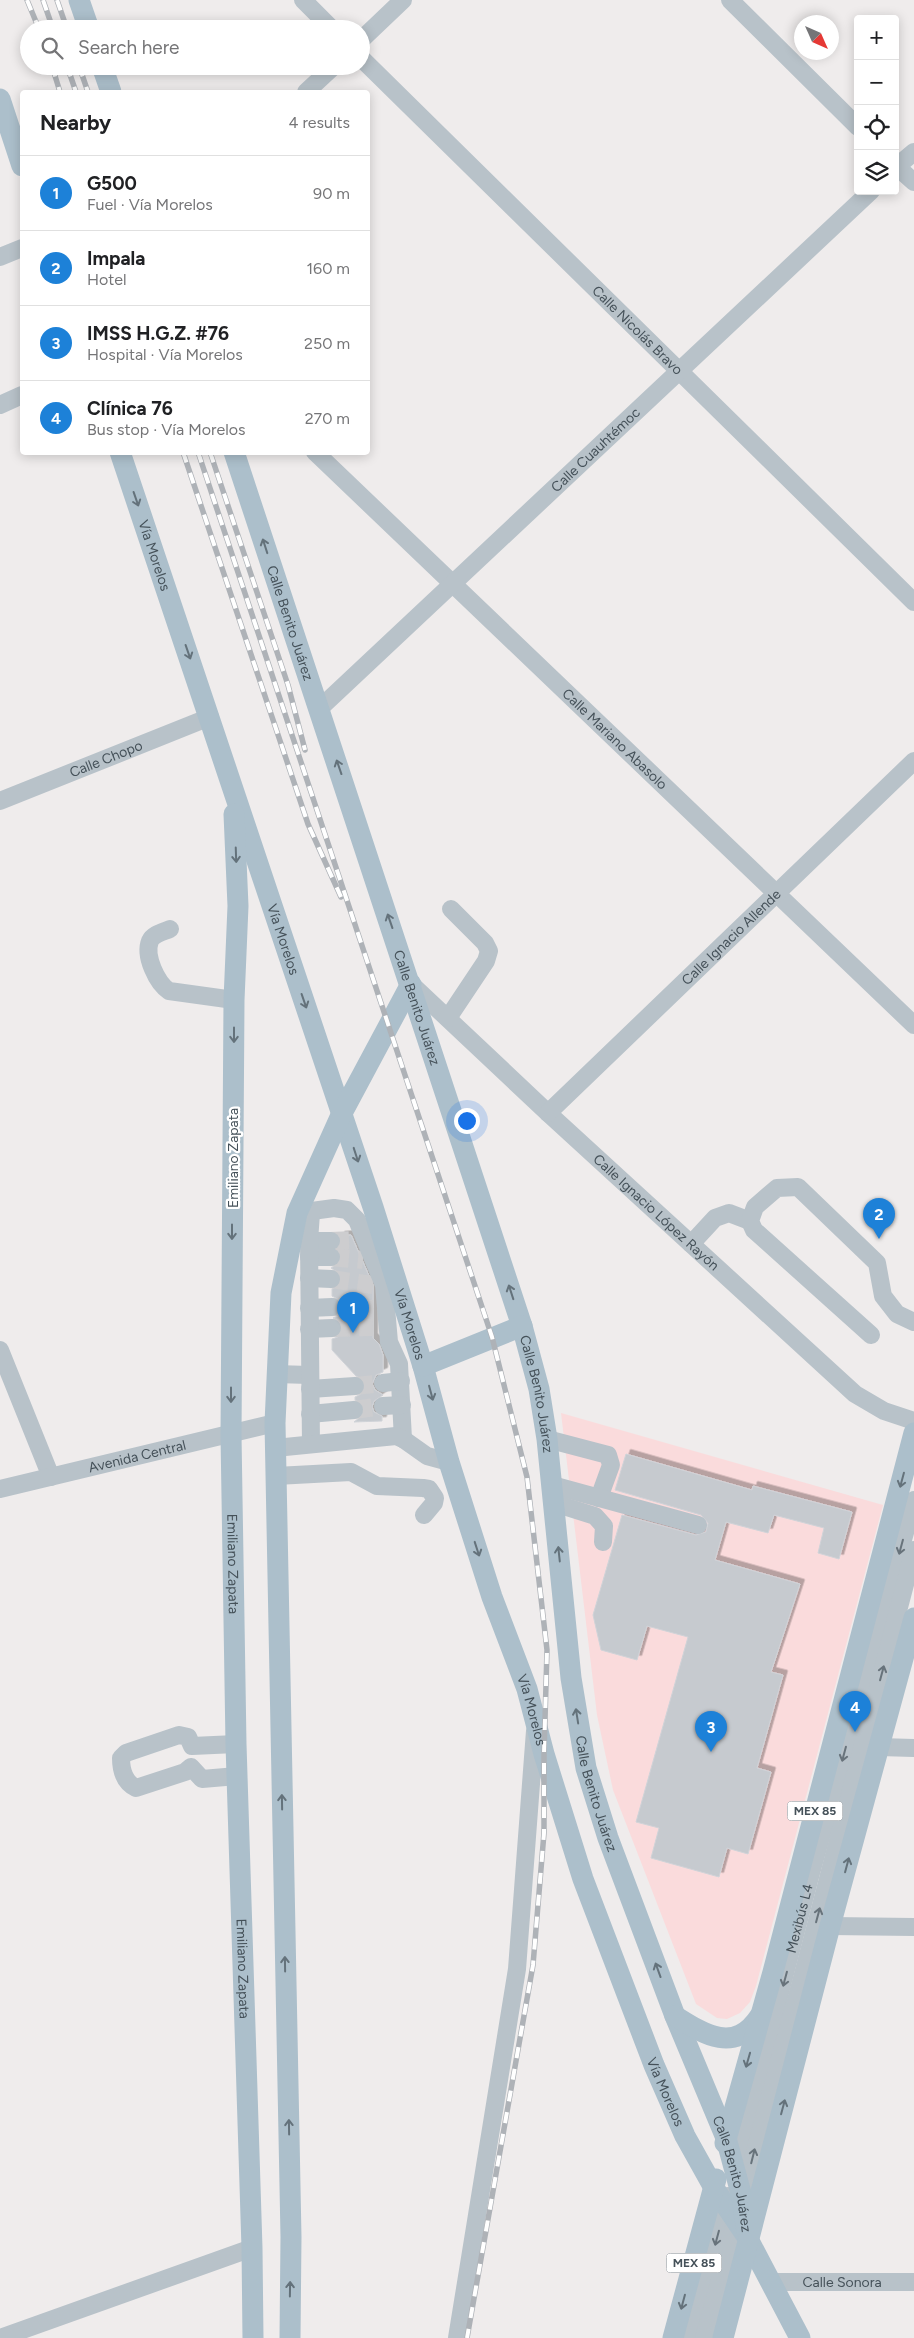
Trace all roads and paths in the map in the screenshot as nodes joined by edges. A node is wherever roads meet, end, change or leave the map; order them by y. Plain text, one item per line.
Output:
1 (79, 0) edge
2 (302, 0) edge
3 (403, 0) edge
4 (730, 0) edge
5 (86, 20) edge
6 (323, 20) edge
7 (370, 31) edge
8 (370, 67) edge
9 (105, 75) edge
10 (324, 75) edge
11 (110, 90) edge
12 (308, 90) edge
13 (1, 104) edge
14 (854, 123) edge
15 (914, 152) edge
16 (20, 160) edge
17 (899, 164) edge
18 (899, 170) edge
19 (914, 182) edge
20 (866, 195) edge
21 (20, 249) edge
22 (0, 257) edge
23 (678, 370) junction
24 (20, 396) edge
25 (0, 405) edge
26 (121, 455) edge
27 (235, 455) edge
28 (318, 455) edge
29 (451, 584) junction
30 (914, 602) edge
31 (319, 709) junction
32 (210, 717) junction
33 (914, 760) edge
34 (233, 788) junction
35 (0, 801) edge
36 (774, 893) junction
37 (451, 908) dead end
38 (170, 929) dead end
39 (411, 984) junction
40 (234, 1000) junction
41 (448, 1018) junction
42 (914, 1025) edge
43 (342, 1113) junction
44 (548, 1113) junction
45 (304, 1213) junction
46 (750, 1221) junction
47 (365, 1236) junction
48 (691, 1244) junction
49 (308, 1249) junction
50 (331, 1249) tunnel mouth
51 (309, 1278) junction
52 (331, 1279) tunnel mouth
53 (332, 1307) tunnel mouth
54 (309, 1308) junction
55 (914, 1322) edge
56 (522, 1326) junction
57 (332, 1328) tunnel mouth
58 (309, 1329) junction
59 (871, 1334) dead end
60 (0, 1350) edge
61 (423, 1366) junction
62 (276, 1374) junction
63 (401, 1378) junction
64 (310, 1382) junction
65 (383, 1383) tunnel mouth
66 (355, 1386) tunnel mouth
67 (402, 1405) junction
68 (382, 1406) tunnel mouth
69 (354, 1410) tunnel mouth
70 (310, 1414) junction
71 (914, 1421) edge
72 (275, 1423) junction
73 (914, 1432) edge
74 (231, 1435) junction
75 (403, 1439) junction
76 (547, 1439) junction
77 (311, 1444) junction
78 (275, 1448) junction
79 (449, 1462) junction
80 (276, 1476) junction
81 (51, 1478) junction
82 (0, 1489) edge
83 (553, 1494) junction
84 (600, 1498) junction
85 (914, 1500) edge
86 (424, 1515) dead end
87 (698, 1525) dead end
88 (604, 1542) dead end
89 (914, 1550) edge
90 (914, 1618) edge
91 (535, 1723) junction
92 (236, 1744) junction
93 (192, 1746) junction
94 (879, 1748) junction
95 (914, 1748) edge
96 (191, 1767) junction
97 (237, 1776) junction
98 (830, 1926) junction
99 (914, 1927) edge
100 (761, 2014) junction
101 (675, 2016) junction
102 (726, 2138) junction
103 (735, 2166) junction
104 (714, 2188) junction
105 (735, 2208) junction
106 (748, 2239) junction
107 (252, 2248) junction
108 (771, 2282) junction
109 (914, 2282) edge
110 (0, 2338) edge
111 (253, 2338) edge
112 (290, 2338) edge
113 (457, 2338) edge
114 (673, 2338) edge
115 (690, 2338) edge
116 (704, 2338) edge
117 (723, 2338) edge
118 (800, 2338) edge

1 - 5 main road
2 - 6 street
3 - 7 street
4 - 14 street
8 - 23 street, Calle Nicolás Bravo
9 - 11 main road
10 - 12 street
13 - 16 main road
15 - 17 street
18 - 19 street
20 - 23 street, Calle Cuauhtémoc
21 - 22 street
23 - 29 street, Calle Cuauhtémoc
23 - 30 street, Calle Nicolás Bravo
24 - 25 street
26 -> 32 main road, Vía Morelos
31 -> 27 main road, Calle Benito Juárez
28 - 29 street, Calle Mariano Abasolo
29 - 31 street, Calle Cuauhtémoc
29 - 36 street, Calle Mariano Abasolo
39 -> 31 main road, Calle Benito Juárez
32 - 34 main road, Vía Morelos
32 - 35 street, Calle Chopo
33 - 36 street, Calle Ignacio Allende
34 -> 40 main road, Emiliano Zapata
34 -> 43 main road, Vía Morelos
36 - 42 street, Calle Mariano Abasolo
36 - 44 street, Calle Ignacio Allende
37 - 41 street
38 - 40 street
39 - 41 street, Calle Ignacio López Rayón
39 - 43 main road
56 -> 39 main road, Calle Benito Juárez
40 -> 74 main road, Emiliano Zapata
41 - 44 street, Calle Ignacio López Rayón
43 - 45 main road
43 -> 47 main road, Vía Morelos
44 - 48 street, Calle Ignacio López Rayón
45 - 47 street
45 - 49 street
45 - 62 main road
46 - 48 street
46 - 55 street
46 - 59 street
47 - 61 main road, Vía Morelos
47 - 63 street
48 - 71 street, Calle Ignacio López Rayón
49 - 50 street
49 - 51 street
51 - 52 street
51 - 54 street
53 - 54 street
54 - 58 street
56 - 61 main road
56 - 76 main road, Calle Benito Juárez
57 - 58 street
58 - 64 street
60 - 81 street
61 - 63 street
61 -> 79 main road, Vía Morelos
62 - 64 street
62 - 72 main road
63 - 65 street
63 - 67 street
64 - 66 street
64 - 70 street
67 - 68 street
67 - 75 street
69 - 70 street
70 - 77 street
72 - 74 street, Avenida Central
72 - 78 main road
73 -> 100 main road, MEX 85
74 - 81 street, Avenida Central
74 - 92 main road, Emiliano Zapata
75 - 77 street
75 - 79 street
76 - 83 main road, Calle Benito Juárez
76 - 84 street
77 - 78 street
78 - 80 main road
79 -> 91 main road, Vía Morelos
80 - 86 street
112 -> 80 main road
81 - 82 street, Avenida Central
83 - 84 street
83 - 88 street
101 -> 83 main road, Calle Benito Juárez
84 - 87 street
85 -> 103 street, Mexibús L4
105 -> 89 street, Mexibús L4
90 - 94 main road, MEX 85
91 - 104 main road, Vía Morelos
91 - 113 street
92 - 93 street
92 - 97 main road, Emiliano Zapata
93 - 96 street
93 - 96 street
94 - 95 street
98 -> 94 main road, MEX 85
96 - 97 street
97 - 107 main road, Emiliano Zapata
98 - 99 street
106 -> 98 main road, MEX 85
100 - 101 main road
100 -> 102 main road, MEX 85
101 - 102 main road, Calle Benito Juárez
102 - 103 main road, Calle Benito Juárez
102 - 104 main road, MEX 85
103 - 105 main road, Calle Benito Juárez
104 - 105 main road, Vía Morelos
104 -> 114 main road, MEX 85
105 - 106 main road, Calle Benito Juárez
105 -> 115 street, Mexibús L4
105 - 116 street, Mexibús L4
106 - 108 main road, Calle Benito Juárez
106 - 117 main road, MEX 85
107 - 110 street
107 - 111 main road, Emiliano Zapata
108 - 109 street, Calle Sonora
108 - 118 main road, Calle Benito Juárez

